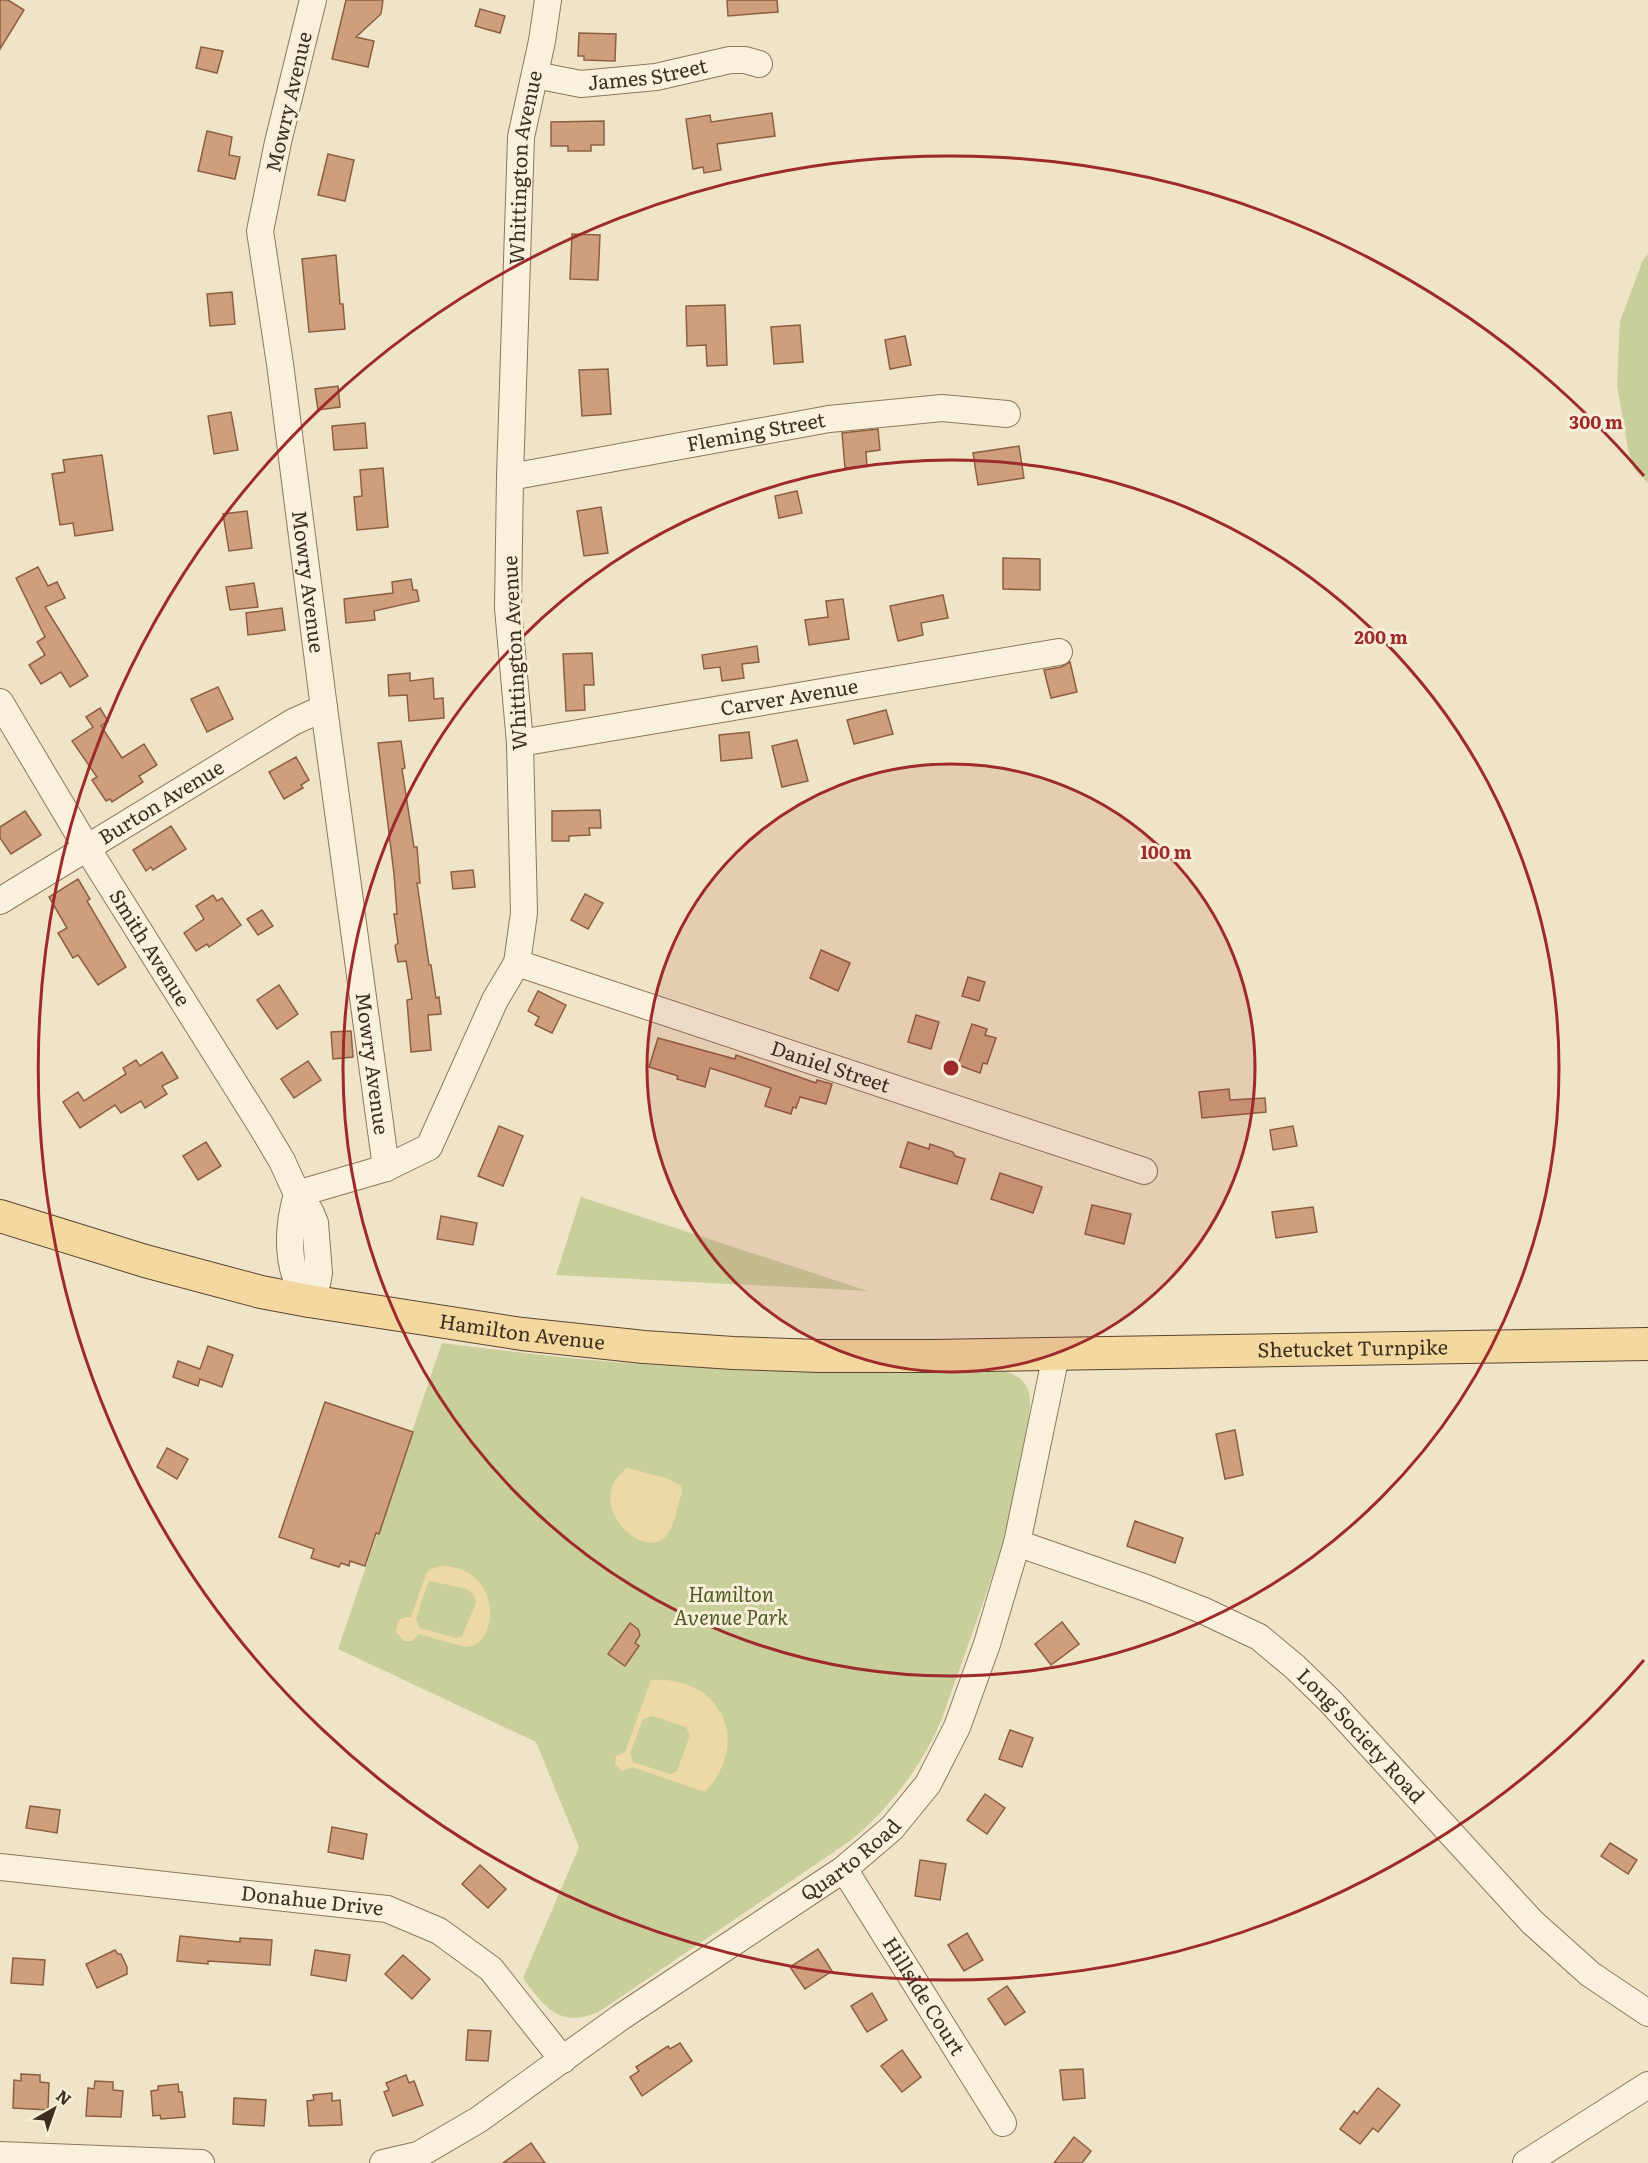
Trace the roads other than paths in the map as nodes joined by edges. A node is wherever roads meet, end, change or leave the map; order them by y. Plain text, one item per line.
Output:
1 (313, 0) edge
2 (548, 0) edge
3 (759, 63) dead end
4 (535, 75) junction
5 (1007, 414) dead end
6 (510, 477) junction
7 (1059, 651) dead end
8 (0, 702) edge
9 (324, 708) junction
10 (520, 743) junction
11 (87, 848) junction
12 (0, 901) edge
13 (518, 963) junction
14 (386, 1168) junction
15 (1144, 1172) dead end
16 (297, 1194) junction
17 (0, 1216) edge
18 (309, 1301) junction
19 (1648, 1344) edge
20 (1056, 1355) junction
21 (1017, 1543) junction
22 (0, 1867) edge
23 (844, 1869) junction
24 (1648, 2013) edge
25 (563, 2060) junction
26 (1648, 2085) edge
27 (1003, 2123) dead end
28 (0, 2155) edge
29 (201, 2163) edge
30 (383, 2163) edge
31 (1526, 2163) edge

1 - 9 street, Mowry Avenue
2 - 4 street, Whittington Avenue
3 - 4 street, James Street
4 - 6 street, Whittington Avenue
5 - 6 street, Fleming Street
6 - 10 street, Whittington Avenue
7 - 10 street, Carver Avenue
8 - 11 street, Smith Avenue
9 - 11 street, Burton Avenue
9 - 14 street, Mowry Avenue
10 - 13 street, Whittington Avenue
11 - 12 street, Burton Avenue
11 - 16 street, Smith Avenue
13 - 14 street, Whittington Avenue
13 - 15 street, Daniel Street
14 - 16 street, Whittington Avenue
16 - 18 street, Smith Avenue
17 - 18 main road, Hamilton Avenue
18 - 20 main road, Hamilton Avenue
19 - 20 main road, Shetucket Turnpike
20 - 21 street, Quarto Road
21 - 23 street, Quarto Road
21 - 24 street, Long Society Road
22 - 25 street, Donahue Drive
23 - 25 street, Quarto Road
23 - 27 street, Hillside Court
25 - 30 street, Quarto Road
26 - 31 street
28 - 29 street

